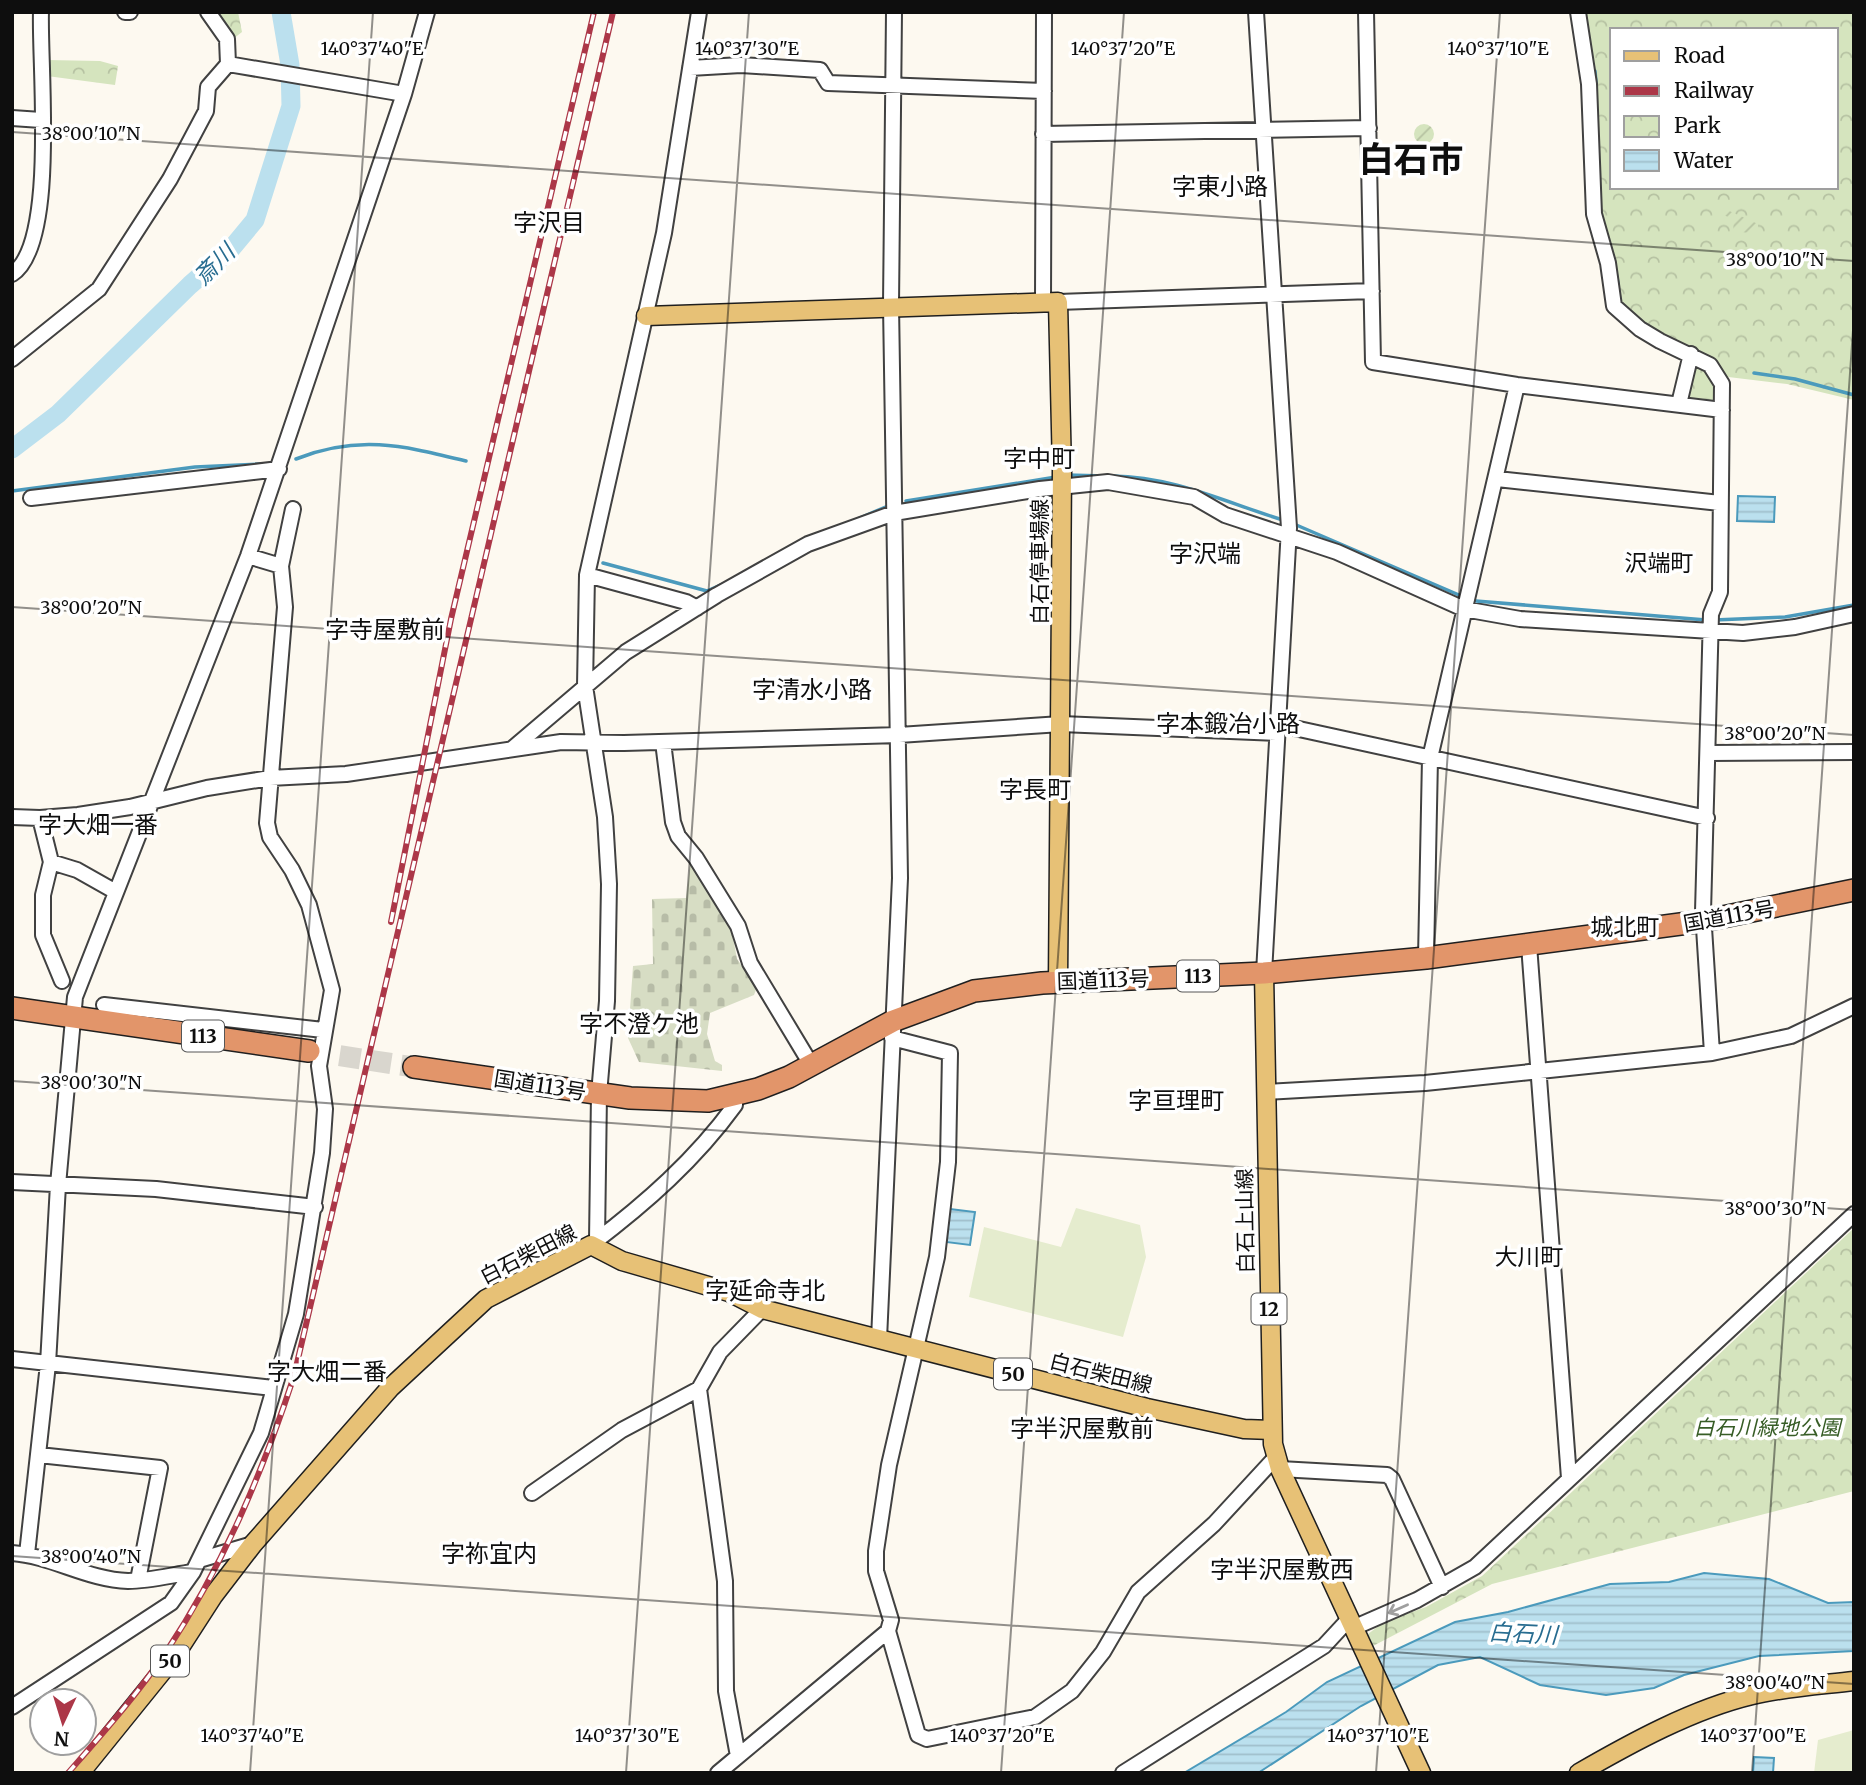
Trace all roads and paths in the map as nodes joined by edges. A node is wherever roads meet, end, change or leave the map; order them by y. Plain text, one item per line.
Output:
1 (41, 12) edge
2 (208, 12) edge
3 (427, 12) edge
4 (699, 12) edge
5 (894, 12) edge
6 (1044, 12) edge
7 (1256, 12) edge
8 (1366, 12) edge
9 (1578, 12) edge
10 (228, 64) junction
11 (690, 68) junction
12 (893, 86) junction
13 (1044, 91) junction
14 (404, 94) junction
15 (12, 118) edge
16 (41, 120) junction
17 (1369, 128) junction
18 (1264, 131) junction
19 (1043, 134) junction
20 (12, 274) edge
21 (1372, 291) junction
22 (1273, 295) junction
23 (1051, 302) junction
24 (891, 305) junction
25 (646, 316) junction
26 (1691, 354) junction
27 (12, 359) edge
28 (1517, 385) junction
29 (1679, 404) junction
30 (1722, 410) junction
31 (279, 469) junction
32 (1497, 479) junction
33 (1062, 480) junction
34 (31, 498) dead end
35 (1720, 503) junction
36 (293, 509) dead end
37 (894, 513) junction
38 (1289, 527) junction
39 (248, 556) junction
40 (281, 566) junction
41 (587, 575) junction
42 (697, 608) junction
43 (1464, 609) junction
44 (1854, 614) edge
45 (1710, 631) junction
46 (585, 686) junction
47 (1061, 724) junction
48 (1276, 728) junction
49 (899, 735) junction
50 (591, 741) junction
51 (663, 743) junction
52 (513, 748) junction
53 (1854, 752) edge
54 (1709, 753) junction
55 (1430, 758) junction
56 (270, 778) junction
57 (151, 803) junction
58 (12, 817) edge
59 (40, 818) junction
60 (1707, 818) junction
61 (51, 862) junction
62 (1854, 890) edge
63 (116, 892) junction
64 (1703, 921) junction
65 (1529, 945) junction
66 (1426, 958) junction
67 (1264, 973) junction
68 (62, 981) dead end
69 (1058, 982) junction
70 (104, 1005) dead end
71 (1854, 1006) edge
72 (12, 1008) edge
73 (72, 1016) junction
74 (893, 1029) junction
75 (323, 1030) junction
76 (309, 1051) tunnel mouth
77 (1712, 1053) junction
78 (812, 1066) junction
79 (414, 1067) tunnel mouth
80 (1540, 1072) junction
81 (1266, 1092) junction
82 (599, 1094) junction
83 (734, 1096) junction
84 (12, 1182) edge
85 (58, 1185) junction
86 (315, 1207) junction
87 (1854, 1214) edge
88 (594, 1242) junction
89 (762, 1309) junction
90 (879, 1339) junction
91 (916, 1348) junction
92 (12, 1359) edge
93 (48, 1364) junction
94 (273, 1388) junction
95 (699, 1389) junction
96 (1272, 1430) junction
97 (38, 1455) junction
98 (1277, 1464) junction
99 (1569, 1478) junction
100 (532, 1493) dead end
101 (253, 1544) junction
102 (20, 1554) edge
103 (196, 1566) junction
104 (138, 1580) junction
105 (1442, 1587) junction
106 (1353, 1628) junction
107 (888, 1631) junction
108 (1854, 1681) edge
109 (12, 1707) edge
110 (738, 1756) junction
111 (80, 1773) edge
112 (718, 1773) edge
113 (1123, 1773) edge
114 (1421, 1773) edge
115 (1579, 1773) edge

1 - 16 street
2 - 10 street
3 - 14 street
4 - 11 street
5 - 12 street
6 - 13 street
7 - 18 street
8 - 17 street
9 - 26 street
10 - 14 street
10 - 27 street
11 - 12 street
11 - 25 street
12 - 13 street
12 - 24 street
13 - 19 street
14 - 31 street
15 - 16 street
16 - 20 street
17 - 18 street
17 - 21 street
18 - 19 street
18 - 22 street
19 - 23 street
21 - 22 street
21 - 28 street
22 - 23 street
22 - 38 street
23 - 24 main road
23 - 33 main road, 白石停車場線
24 - 25 main road
24 - 37 street
25 - 41 street
26 - 29 street
26 - 30 street
28 - 29 street
28 - 32 street
29 - 30 street
30 - 35 street
31 - 34 street
31 - 39 street
32 - 35 street
32 - 43 street
33 - 37 street
33 - 38 street
33 - 47 main road, 白石停車場線
35 - 45 street
36 - 40 street
37 - 42 street
37 - 49 street
38 - 43 street
38 - 48 street
39 - 40 street
39 - 57 street
40 - 56 street
41 - 42 street
41 - 46 street
42 - 46 street
43 - 45 street
43 - 55 street
44 - 45 street
45 - 54 street
46 - 50 street
46 - 52 street
47 - 48 street
47 - 49 street
47 - 69 main road, 白石停車場線
48 - 55 street
48 - 67 street
49 - 51 street
49 - 74 street
50 - 51 street
50 - 52 street
50 - 82 street
51 - 78 street
52 - 56 street
53 - 54 street
54 - 60 street
55 - 60 street
55 - 66 street
56 - 57 street
56 - 75 street
57 - 59 street
57 - 63 street
58 - 59 street
59 - 61 street
60 - 64 street
61 - 63 street
61 - 68 street
62 - 64 highway, 国道113号 / 113
63 - 73 street
64 - 65 highway, 国道113号 / 113
64 - 77 street
65 - 66 highway, 国道113号 / 113
65 - 80 street
66 - 67 highway, 国道113号 / 113
67 - 69 highway, 国道113号 / 113
67 - 81 main road, 白石上山線 / 12
69 - 74 highway, 国道113号 / 113
70 - 75 street
71 - 77 street
72 - 73 highway, 113
73 - 76 highway, 113
73 - 85 street
74 - 78 highway, 国道113号 / 113
74 - 90 street
74 - 91 street
75 - 86 street
77 - 80 street
78 - 83 highway, 国道113号 / 113
79 - 82 highway, 国道113号 / 113
80 - 81 street
80 - 99 street
81 - 96 main road, 白石上山線 / 12
82 - 83 highway, 国道113号 / 113
82 - 88 street
83 - 88 street
84 - 85 street
85 - 86 street
85 - 93 street
86 - 94 street
87 - 99 street
88 - 89 main road, 白石柴田線 / 50
88 - 101 main road, 白石柴田線 / 50
89 - 90 main road, 白石柴田線 / 50
89 - 95 street
90 - 91 main road, 白石柴田線 / 50
91 - 96 main road, 白石柴田線 / 50
91 - 107 street
92 - 93 street
93 - 94 street
93 - 97 street
94 - 103 street
95 - 100 street
95 - 110 street
96 - 98 main road, 白石上山線 / 12
97 - 102 street
97 - 104 street
98 - 105 street
98 - 106 main road, 白石上山線 / 12
98 - 107 street
99 - 105 street
101 - 103 street
101 - 111 main road, 白石柴田線 / 50
102 - 104 street
103 - 104 street
103 - 109 street
105 -> 106 street
106 - 113 street
106 - 114 main road, 白石上山線 / 12
107 - 110 street
108 - 115 main road
110 - 112 street

